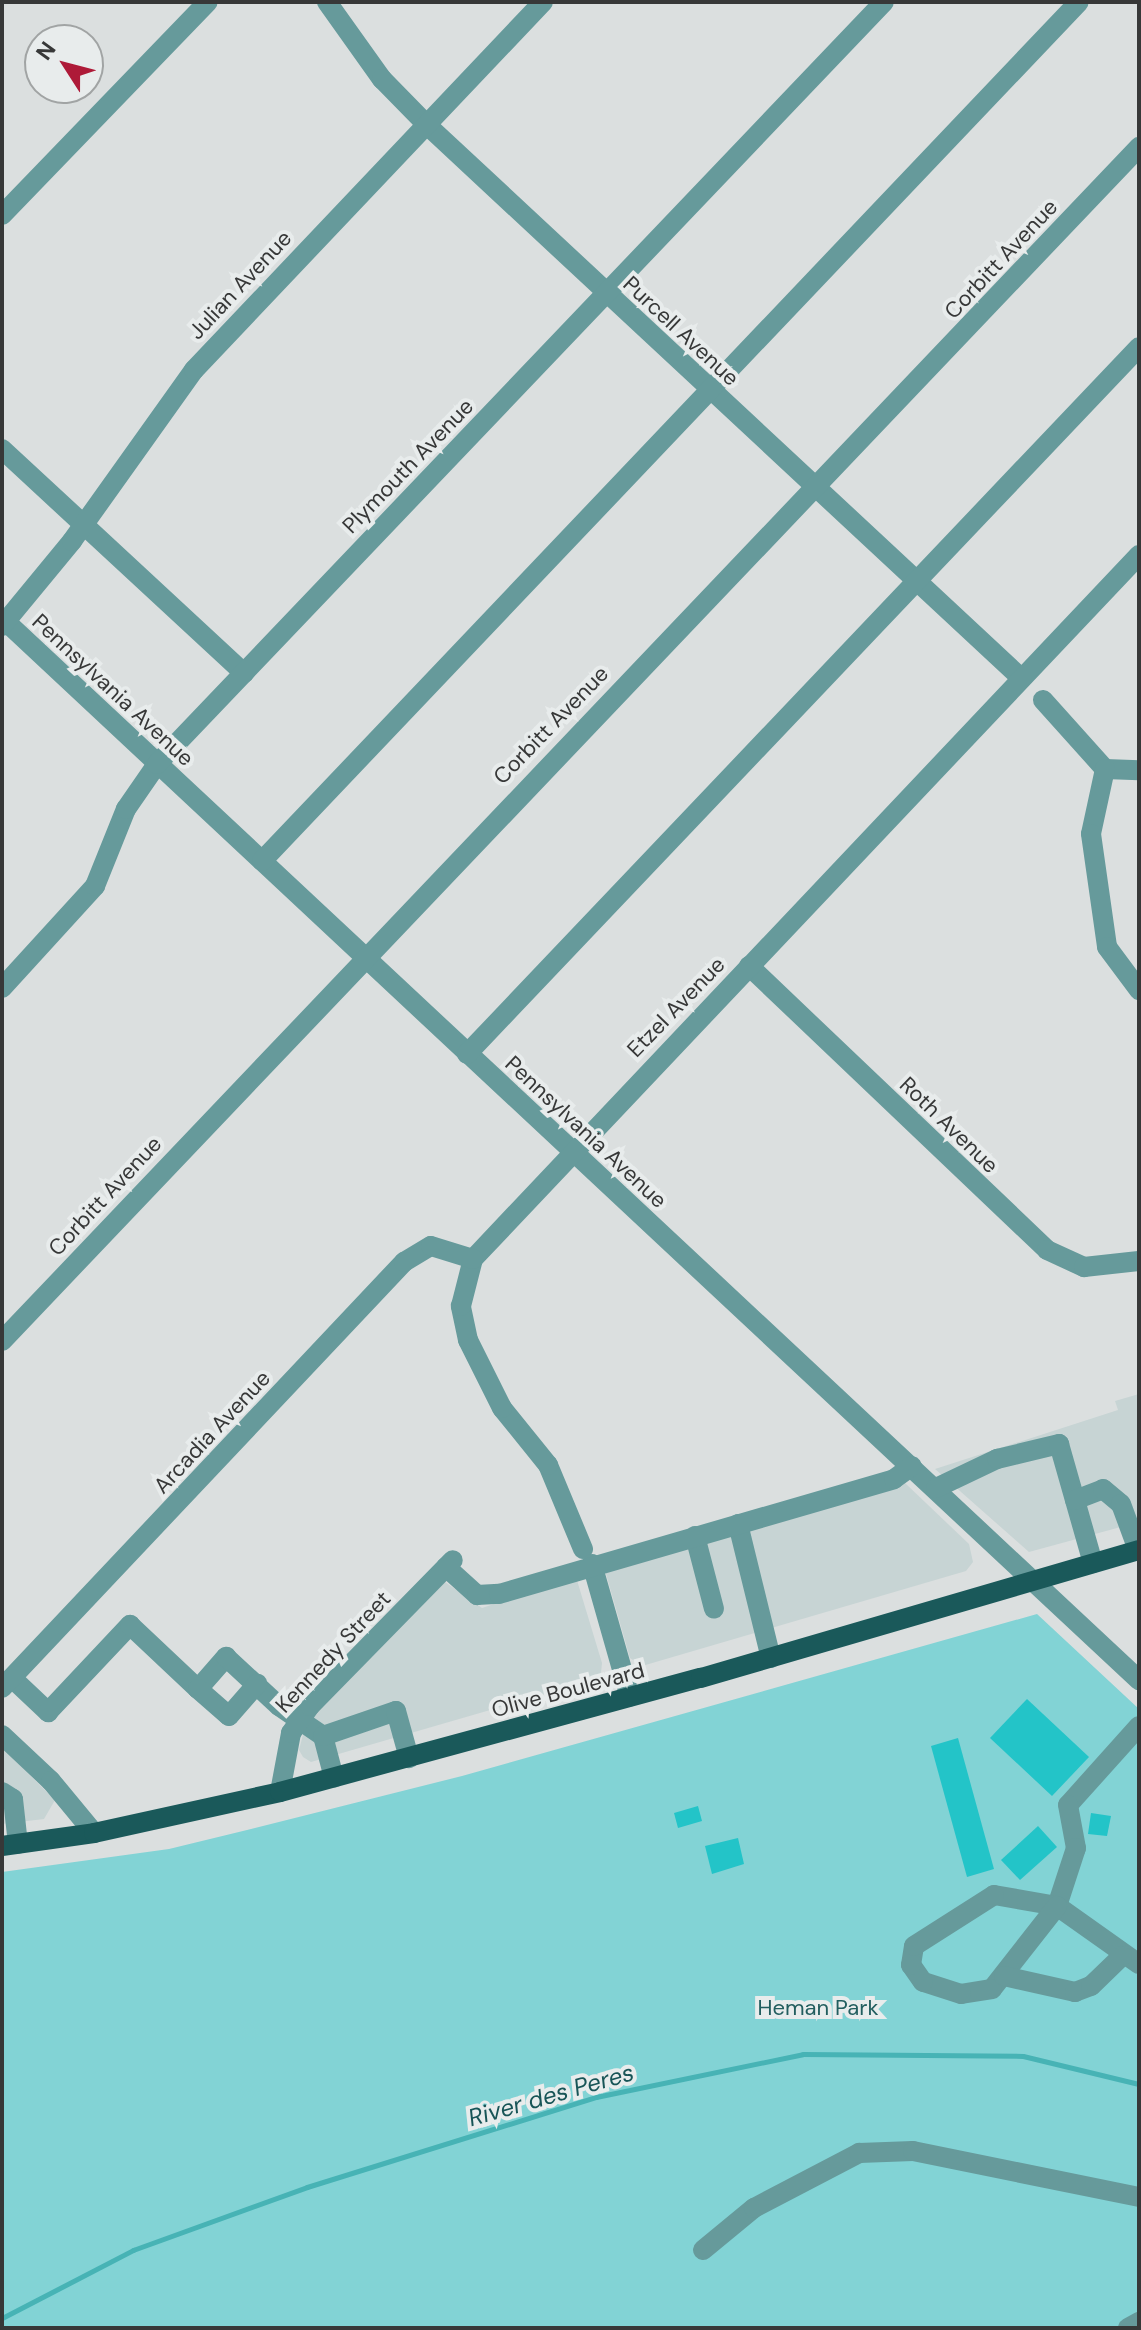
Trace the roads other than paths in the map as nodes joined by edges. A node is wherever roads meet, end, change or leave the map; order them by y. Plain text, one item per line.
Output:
1 (208, 2) edge
2 (327, 2) edge
3 (543, 2) edge
4 (884, 2) edge
5 (1079, 2) edge
6 (427, 125) junction
7 (1139, 147) edge
8 (2, 215) edge
9 (605, 293) junction
10 (1139, 347) edge
11 (710, 391) junction
12 (2, 449) edge
13 (813, 486) junction
14 (84, 525) junction
15 (1139, 555) edge
16 (917, 581) junction
17 (3, 622) edge
18 (244, 673) junction
19 (1021, 678) junction
20 (1043, 700) dead end
21 (157, 764) junction
22 (1105, 769) junction
23 (1139, 770) edge
24 (262, 861) junction
25 (363, 957) junction
26 (749, 966) junction
27 (2, 988) edge
28 (1139, 990) edge
29 (467, 1054) junction
30 (572, 1152) junction
31 (473, 1259) junction
32 (1139, 1261) edge
33 (2, 1341) edge
34 (912, 1466) junction
35 (936, 1488) junction
36 (1075, 1500) junction
37 (738, 1524) junction
38 (695, 1536) junction
39 (1138, 1550) edge
40 (587, 1556) junction
41 (1093, 1563) junction
42 (1035, 1580) junction
43 (714, 1609) dead end
44 (771, 1658) junction
45 (1139, 1680) edge
46 (7, 1683) edge
47 (257, 1684) junction
48 (198, 1689) junction
49 (630, 1697) junction
50 (300, 1720) junction
51 (1139, 1726) edge
52 (2, 1735) edge
53 (323, 1736) junction
54 (409, 1758) junction
55 (334, 1778) junction
56 (2, 1792) edge
57 (280, 1792) junction
58 (94, 1833) junction
59 (10, 1845) edge
60 (1057, 1906) junction
61 (1130, 1960) edge
62 (1004, 1976) junction
63 (1139, 2197) edge
64 (703, 2250) dead end
65 (1139, 2322) edge
66 (1128, 2328) edge

1 - 8 street
2 - 6 street, Purcell Avenue
3 - 6 street, Julian Avenue
4 - 9 street, Plymouth Avenue
5 - 11 street
6 - 9 street, Purcell Avenue
6 - 14 street, Julian Avenue
7 - 13 street, Corbitt Avenue
9 - 11 street, Purcell Avenue
9 - 18 street, Plymouth Avenue
10 - 16 street
11 - 13 street, Purcell Avenue
11 - 24 street
12 - 14 street
13 - 16 street, Purcell Avenue
13 - 25 street, Corbitt Avenue
14 - 17 street, Julian Avenue
14 - 18 street
15 - 19 street, Etzel Avenue
16 - 19 street, Purcell Avenue
16 - 29 street
17 - 21 street, Pennsylvania Avenue
18 - 21 street, Plymouth Avenue
19 - 26 street, Etzel Avenue
20 - 22 street
21 - 24 street, Pennsylvania Avenue
21 - 27 street, Plymouth Avenue
22 - 23 street
22 - 28 street
24 - 25 street, Pennsylvania Avenue
25 - 29 street, Pennsylvania Avenue
25 - 33 street, Corbitt Avenue
26 - 30 street, Etzel Avenue
26 - 32 street, Roth Avenue
29 - 30 street, Pennsylvania Avenue
30 - 31 street, Etzel Avenue
30 - 34 street, Pennsylvania Avenue
31 - 40 street, Etzel Avenue
31 - 46 street, Arcadia Avenue
34 - 35 street, Pennsylvania Avenue
34 - 37 street
35 - 36 street
35 - 42 street, Pennsylvania Avenue
36 - 39 street
36 - 41 street
37 - 38 street
37 - 44 street
38 - 40 street
38 - 43 street
39 - 41 main road, Olive Boulevard
40 - 49 street, Etzel Avenue
40 - 50 street, Kennedy Street
41 - 42 main road, Olive Boulevard
42 - 44 main road, Olive Boulevard
42 - 45 street, Pennsylvania Avenue
44 - 49 main road, Olive Boulevard
46 - 48 street
47 - 48 street
47 - 48 street
47 - 50 street
49 - 54 main road, Olive Boulevard
50 - 53 street
50 - 57 street, Kennedy Street
51 - 60 street
52 - 58 street
53 - 54 street
53 - 55 street
54 - 55 main road, Olive Boulevard
55 - 57 main road, Olive Boulevard
56 - 59 street
57 - 58 main road, Olive Boulevard
58 - 59 main road, Olive Boulevard
60 - 61 street
60 - 62 street
60 - 62 street
61 - 62 street
63 - 64 street
65 - 66 street

